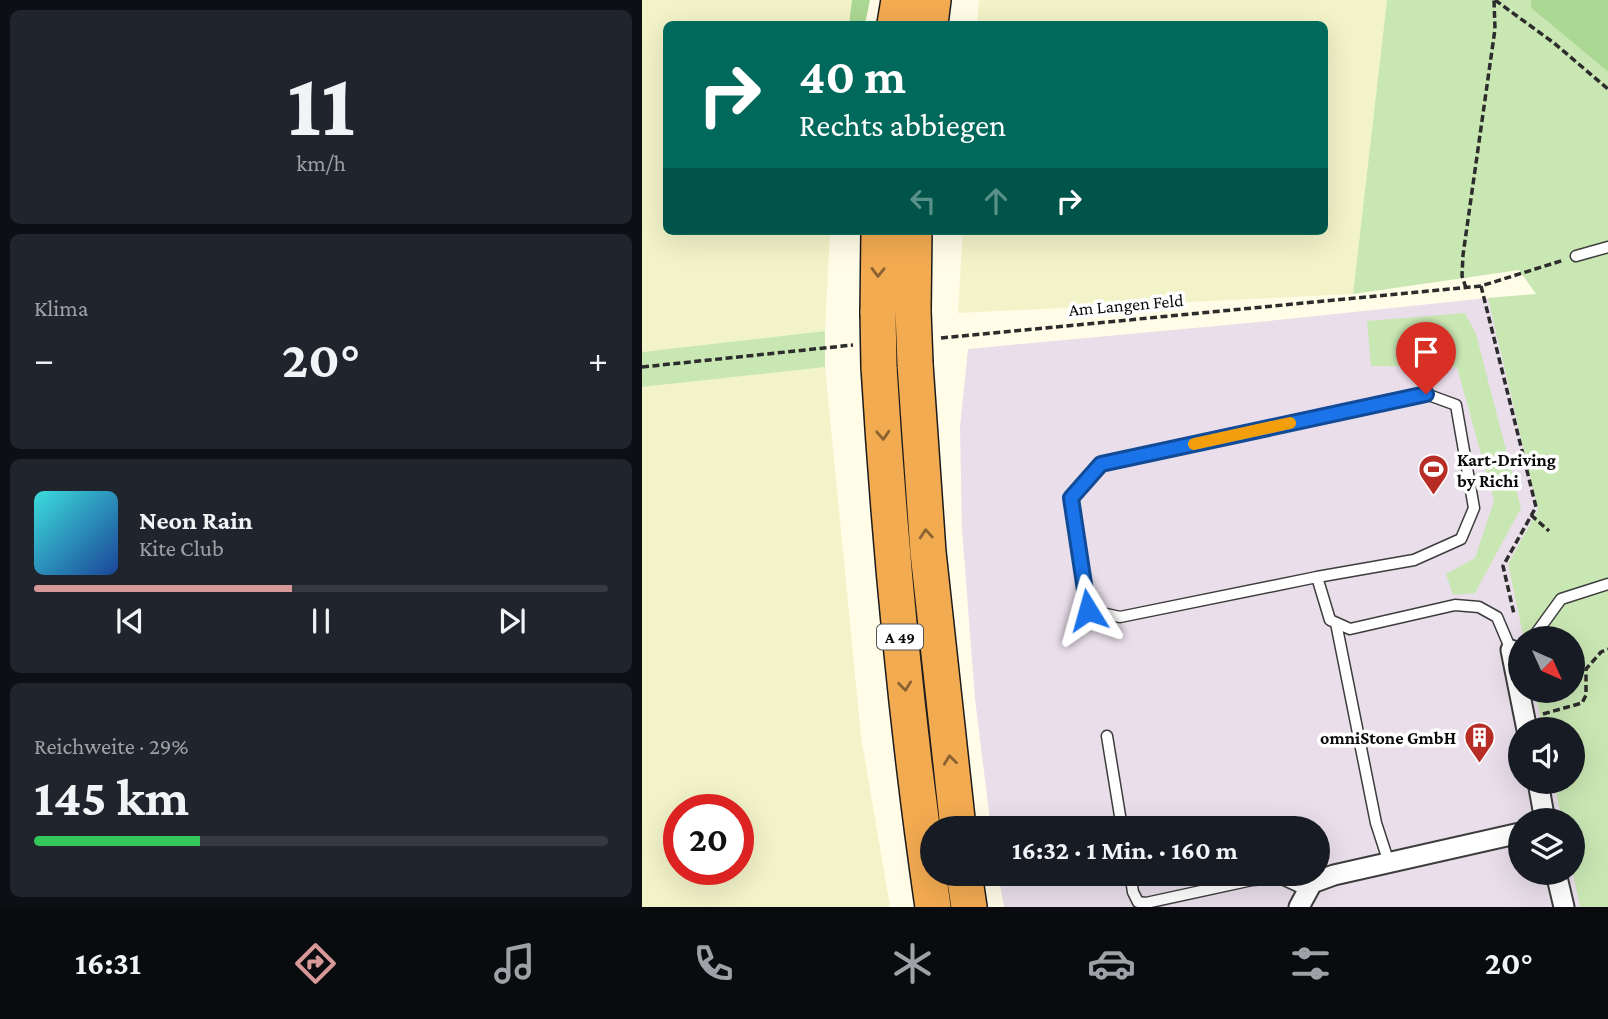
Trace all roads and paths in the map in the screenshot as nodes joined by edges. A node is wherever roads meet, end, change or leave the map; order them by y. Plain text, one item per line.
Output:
1 (899, 0) edge
2 (933, 0) edge
3 (1495, 0) edge
4 (896, 21) edge
5 (930, 21) edge
6 (1608, 89) edge
7 (879, 235) edge
8 (914, 235) edge
9 (1608, 247) edge
10 (1576, 256) joint
11 (1481, 286) junction
12 (1466, 288) junction
13 (919, 338) junction
14 (870, 356) junction
15 (642, 367) edge
16 (1531, 515) junction
17 (1549, 531) dead end
18 (1317, 577) junction
19 (1608, 584) edge
20 (1336, 623) junction
21 (1516, 626) edge
22 (1541, 626) edge
23 (1508, 642) edge
24 (1608, 649) edge
25 (1546, 717) edge
26 (1107, 736) dead end
27 (957, 816) edge
28 (1120, 816) edge
29 (1508, 836) edge
30 (1389, 863) junction
31 (1559, 885) edge
32 (966, 886) edge
33 (1132, 886) edge
34 (1224, 886) edge
35 (1289, 886) edge
36 (1303, 899) edge
37 (933, 907) edge
38 (969, 907) edge
39 (1564, 907) edge

1 - 4 highway
2 - 5 highway
3 - 6 path
3 - 12 path
7 -> 14 highway, A 49, bridge
8 - 13 highway, A 49
9 - 10 lane
10 - 11 path, Am Langen Feld
11 - 12 path, Am Langen Feld
11 - 16 path
12 - 13 path, Am Langen Feld
27 -> 13 highway, A 49
14 - 15 path
14 -> 37 highway, A 49
16 - 17 path
16 - 21 path
18 - 18 lane
18 - 20 lane
19 - 22 lane
20 - 23 lane
20 - 30 lane
24 - 25 path
26 - 28 lane
29 - 30 street
30 - 36 street
31 - 39 street
32 - 38 highway
33 - 34 lane
35 - 36 lane

